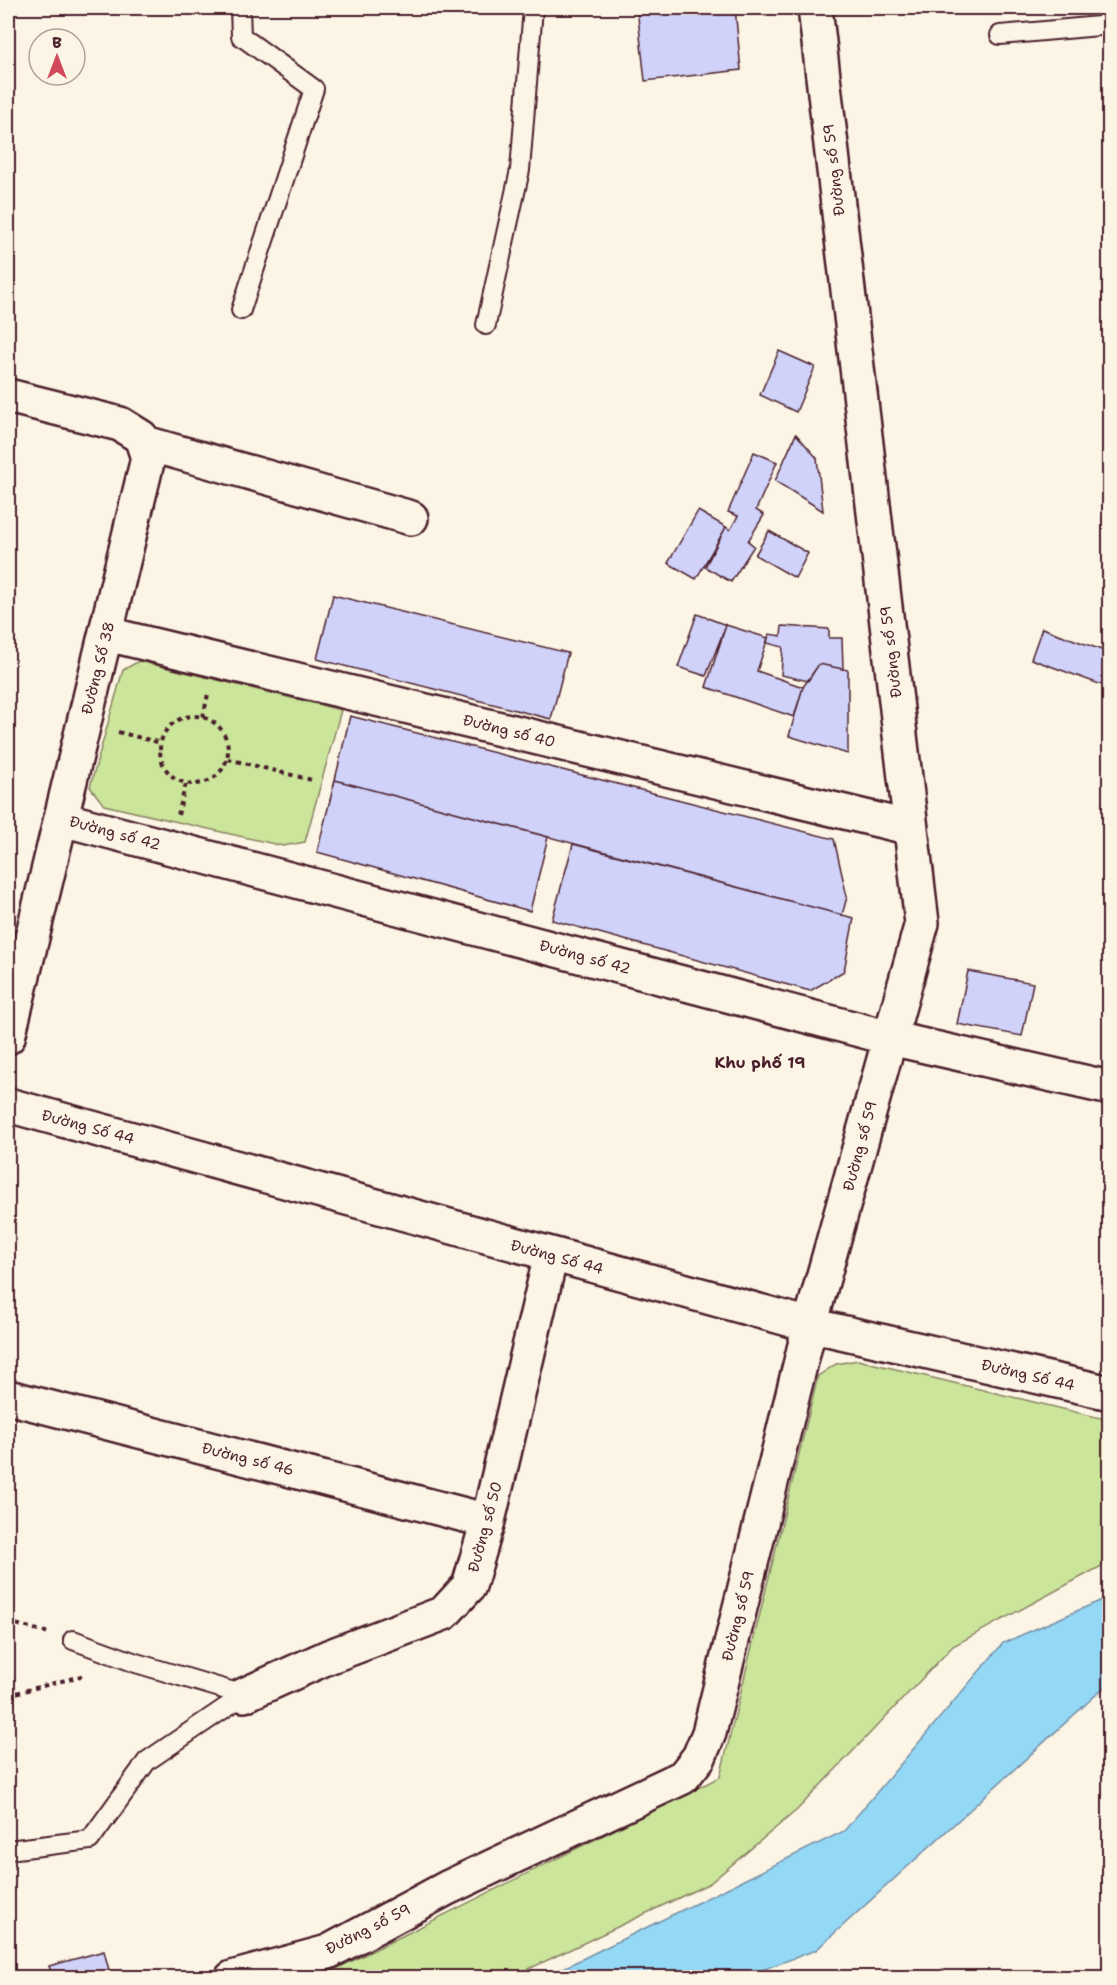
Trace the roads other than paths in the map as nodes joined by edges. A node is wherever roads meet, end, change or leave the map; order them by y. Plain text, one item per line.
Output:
1 (240, 8) edge
2 (533, 8) edge
3 (815, 8) edge
4 (1110, 26) edge
5 (1000, 34) dead end
6 (241, 310) dead end
7 (486, 325) dead end
8 (8, 396) edge
9 (145, 443) junction
10 (411, 518) dead end
11 (107, 634) junction
12 (62, 819) junction
13 (911, 828) junction
14 (8, 1036) edge
15 (890, 1038) junction
16 (1110, 1088) edge
17 (8, 1105) edge
18 (551, 1255) junction
19 (810, 1325) junction
20 (1110, 1393) edge
21 (8, 1397) edge
22 (488, 1521) junction
23 (73, 1640) road end
24 (243, 1695) junction
25 (8, 1851) edge
26 (232, 1977) edge

1 - 6 lane
2 - 7 lane
3 - 13 street, Đường số 59
4 - 5 lane
8 - 9 street
9 - 10 street
9 - 11 street, Đường Số 38
11 - 12 street, Đường Số 38
11 - 13 street, Đường số 40
12 - 14 street, Đường Số 38
12 - 15 street, Đường số 42
13 - 15 street, Đường số 59
15 - 16 street, Đường số 42
15 - 19 street, Đường số 59
17 - 18 street, Đường Số 44
18 - 19 street, Đường Số 44
18 - 22 street, Đường số 50
19 - 20 street, Đường Số 44
19 - 26 street, Đường số 59
21 - 22 street, Đường số 46
22 - 24 street, Đường số 50
23 - 24 lane
24 - 25 lane

